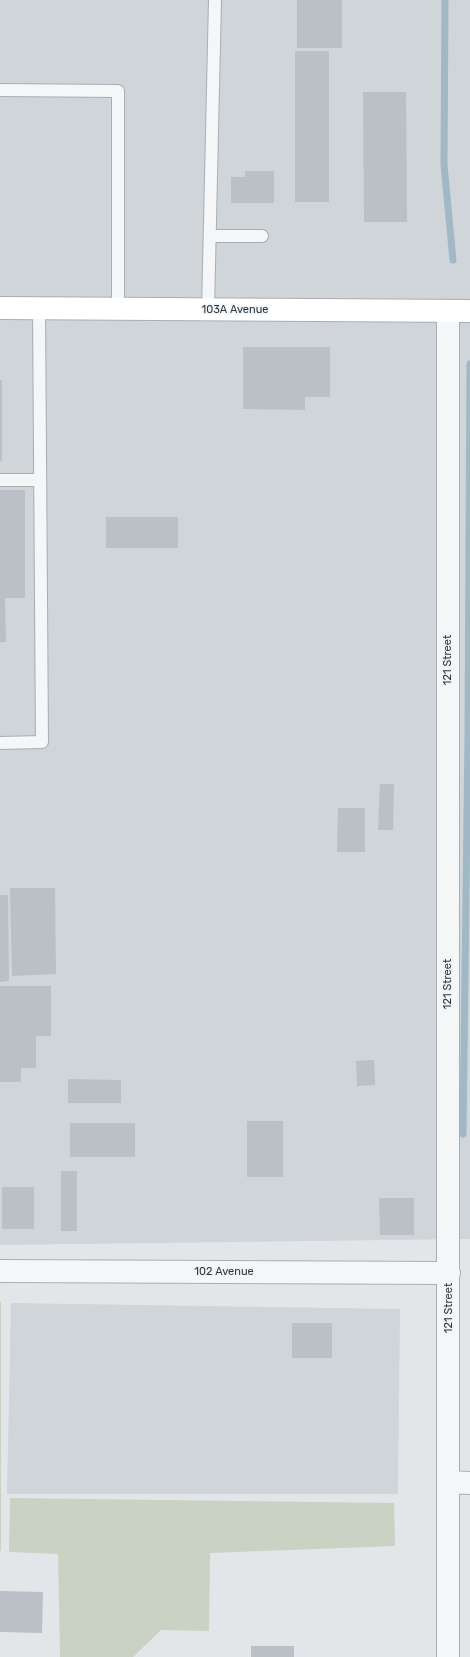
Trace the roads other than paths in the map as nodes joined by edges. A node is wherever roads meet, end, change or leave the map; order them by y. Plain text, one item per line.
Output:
1 (216, 0) edge
2 (0, 90) edge
3 (210, 236) junction
4 (262, 236) dead end
5 (0, 308) edge
6 (39, 308) junction
7 (118, 308) junction
8 (208, 310) junction
9 (448, 311) junction
10 (470, 311) edge
11 (0, 480) edge
12 (40, 480) junction
13 (0, 743) edge
14 (0, 1271) edge
15 (449, 1273) junction
16 (448, 1482) junction
17 (470, 1483) edge
18 (448, 1657) edge

1 - 3 lane
2 - 7 lane
3 - 4 lane
3 - 8 lane
5 - 6 street, 103A Avenue
6 - 7 street, 103A Avenue
6 - 12 lane
7 - 8 street, 103A Avenue
8 - 9 street, 103A Avenue
9 - 10 street, 103A Avenue
9 - 15 street, 121 Street
11 - 12 lane
12 - 13 lane
14 - 15 street, 102 Avenue
15 - 16 street, 121 Street
16 - 17 street
16 - 18 street, 121 Street

